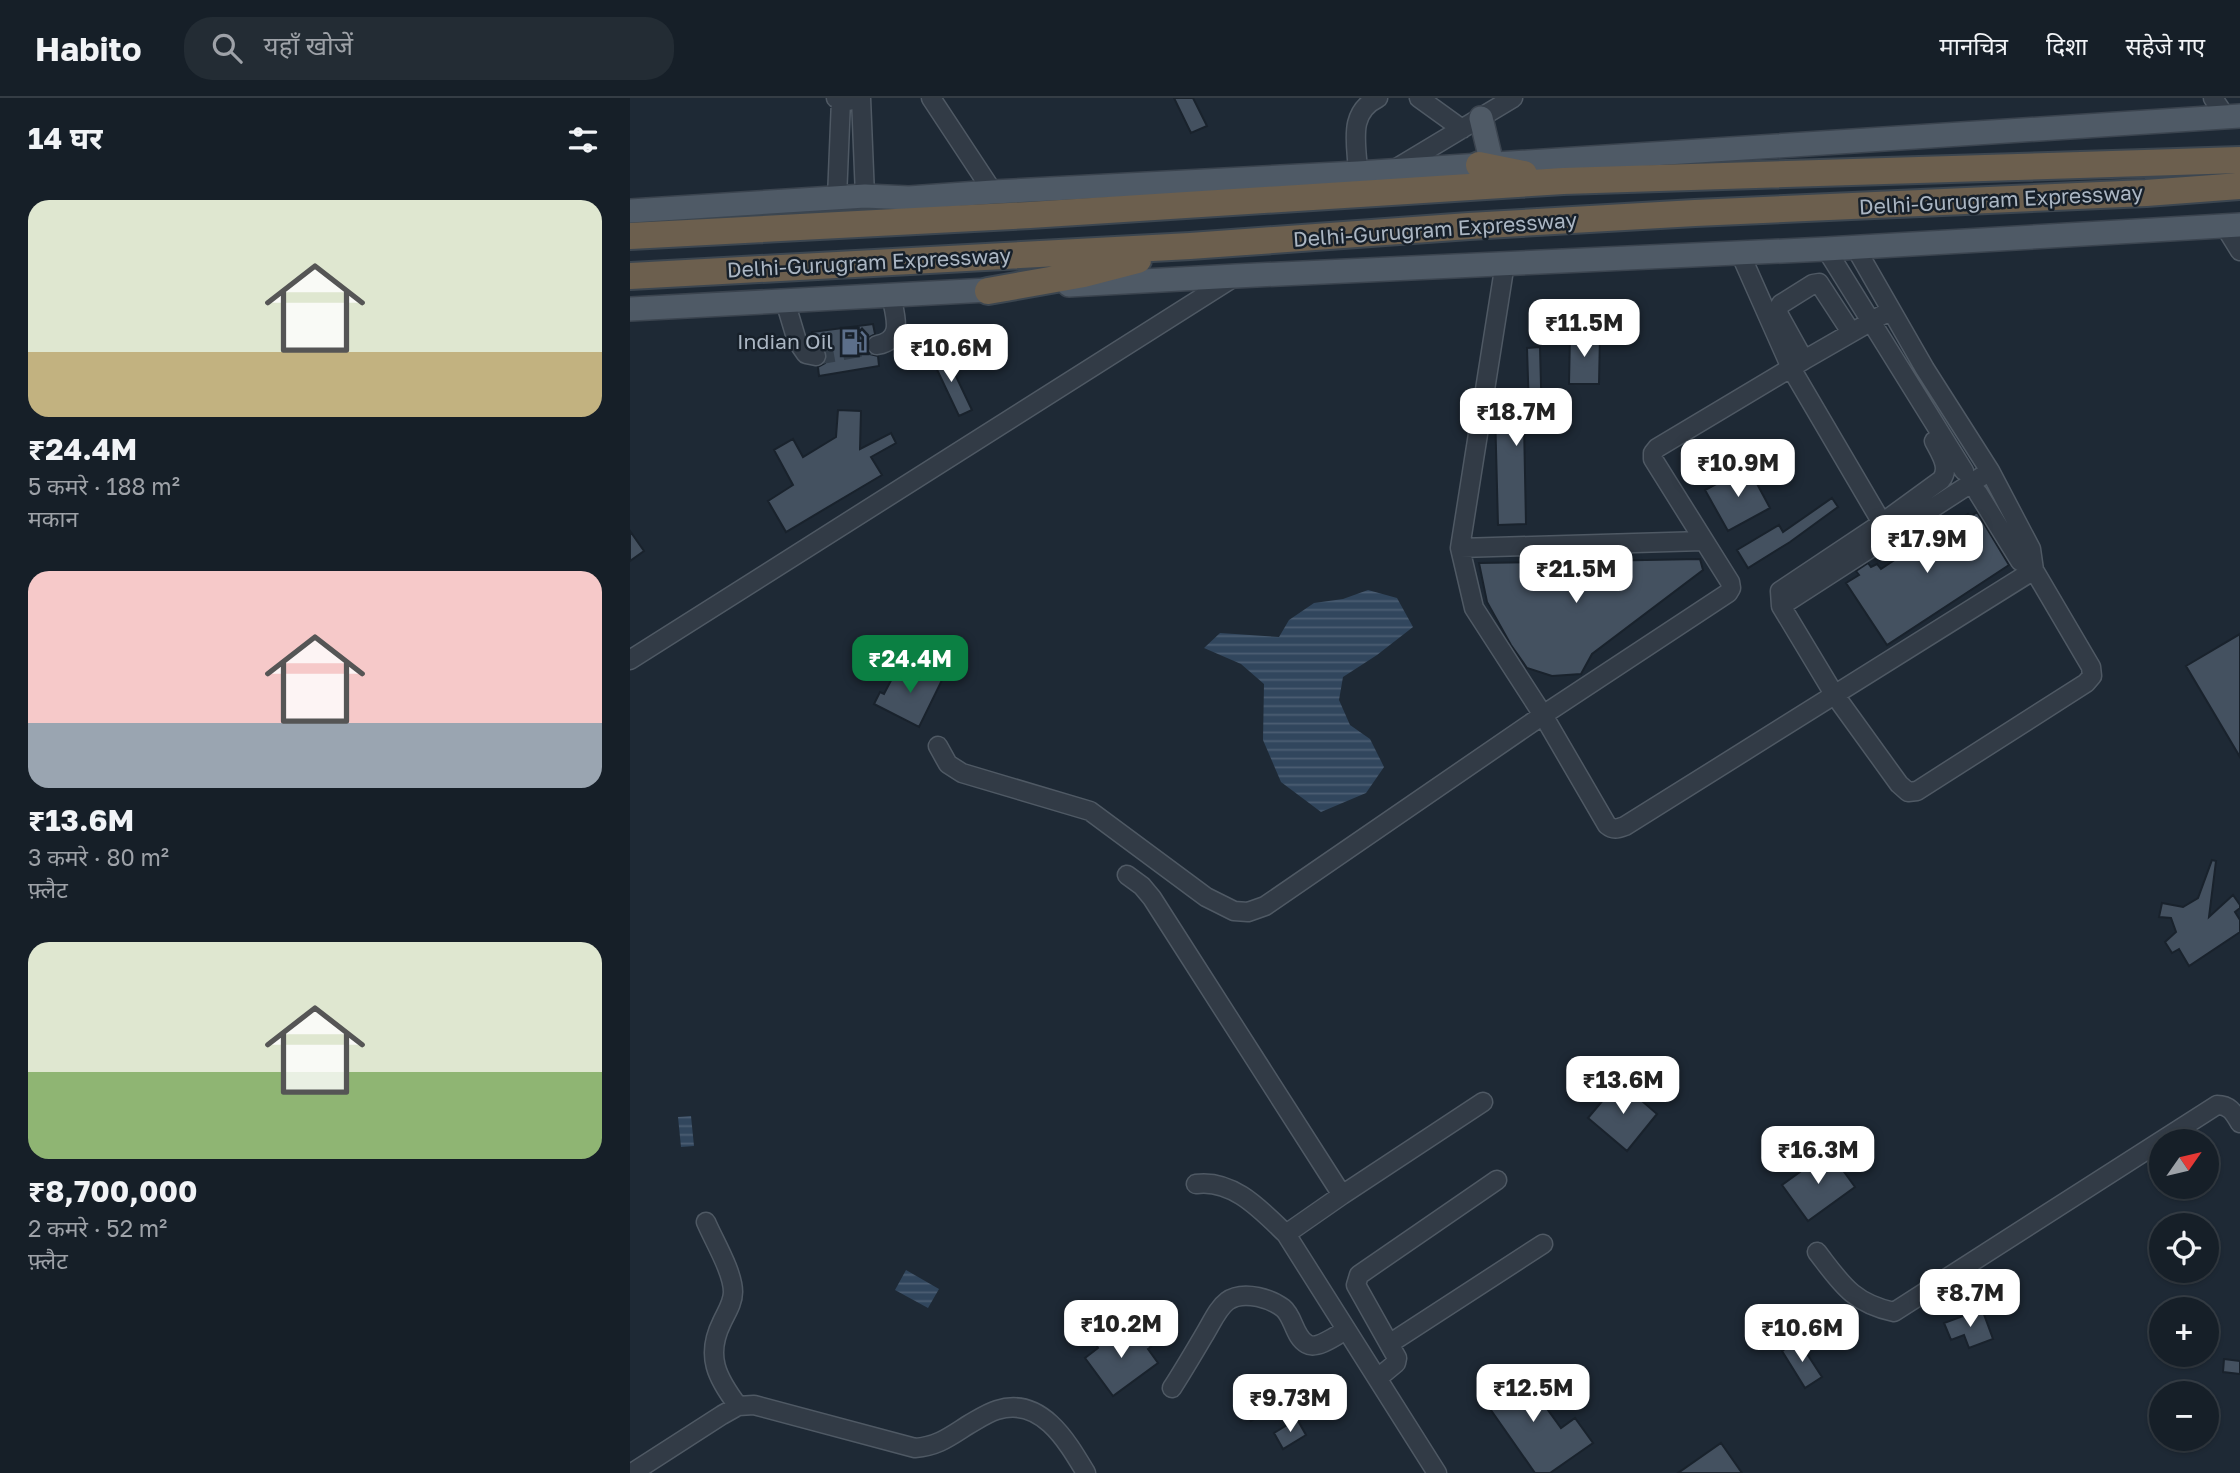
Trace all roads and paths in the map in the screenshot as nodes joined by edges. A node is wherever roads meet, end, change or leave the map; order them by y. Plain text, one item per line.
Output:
1 (861, 98) edge
2 (931, 98) edge
3 (1378, 98) edge
4 (1419, 98) edge
5 (1513, 98) edge
6 (838, 99) edge
7 (2226, 110) edge
8 (1472, 123) junction
9 (2240, 160) edge
10 (1485, 165) junction
11 (1392, 171) junction
12 (1358, 173) junction
13 (1563, 181) junction
14 (2240, 186) edge
15 (993, 192) junction
16 (865, 196) junction
17 (837, 198) junction
18 (630, 211) edge
19 (2232, 225) edge
20 (630, 236) edge
21 (1190, 247) junction
22 (1855, 247) junction
23 (1826, 249) junction
24 (2240, 251) edge
25 (1740, 253) junction
26 (1505, 263) junction
27 (630, 276) edge
28 (1236, 276) junction
29 (988, 291) junction
30 (891, 295) junction
31 (785, 301) junction
32 (630, 309) edge
33 (1891, 310) junction
34 (1872, 321) junction
35 (1851, 332) junction
36 (877, 345) tunnel mouth
37 (816, 356) dead end
38 (1797, 364) junction
39 (1931, 419) junction
40 (1964, 471) dead end
41 (1990, 471) junction
42 (1978, 493) dead end
43 (1882, 523) junction
44 (1703, 541) junction
45 (1460, 548) junction
46 (2034, 569) junction
47 (1781, 606) junction
48 (630, 660) edge
49 (1834, 694) junction
50 (1543, 715) junction
51 (938, 746) dead end
52 (1127, 875) dead end
53 (1483, 1102) dead end
54 (2240, 1123) edge
55 (1497, 1180) dead end
56 (1196, 1184) dead end
57 (1342, 1195) junction
58 (706, 1222) dead end
59 (1286, 1234) junction
60 (1543, 1244) dead end
61 (1817, 1252) dead end
62 (1346, 1330) junction
63 (1389, 1345) junction
64 (1378, 1378) junction
65 (1172, 1388) dead end
66 (738, 1406) junction
67 (632, 1473) edge
68 (1086, 1473) edge
69 (1437, 1473) edge

1 - 6 street
1 - 16 street
2 - 15 street
3 - 12 street
4 - 8 street
5 - 8 street
6 - 17 street
7 - 10 main road
8 - 10 main road
8 - 11 street
9 - 13 highway, Delhi-Gurugram Expressway
10 - 11 main road
10 - 13 highway
11 - 12 main road
12 - 15 main road
13 - 20 highway, Delhi-Gurugram Expressway
14 - 21 highway, Delhi-Gurugram Expressway
15 - 16 main road
16 - 17 main road
17 - 18 main road
19 - 22 main road
19 - 24 street
21 - 27 highway, Delhi-Gurugram Expressway
21 - 29 highway
22 - 23 main road
22 - 33 street
23 - 25 main road
23 - 34 street
25 - 26 main road
25 - 38 street
26 - 28 main road
26 - 45 street
28 - 29 main road
28 - 48 street
29 - 30 main road
30 - 31 main road
30 - 36 street
31 - 32 main road
31 - 37 street
33 - 34 street
33 - 41 street
34 - 35 street
34 - 39 street
35 - 38 street
35 - 38 street
38 - 43 street
38 - 44 street
39 - 40 street
39 - 43 street
41 - 46 street
41 - 47 street
42 - 46 street
43 - 47 street
44 - 45 street
44 - 50 street
45 - 50 street
46 - 49 street
46 - 49 street
47 - 49 street
49 - 50 street
50 - 51 street
52 - 57 street
53 - 57 street
54 - 61 street
55 - 63 street
56 - 59 street
57 - 59 street
58 - 66 street
59 - 62 street
60 - 63 street
62 - 64 street
62 - 65 street
63 - 64 street
64 - 69 street
66 - 67 street
66 - 68 street

